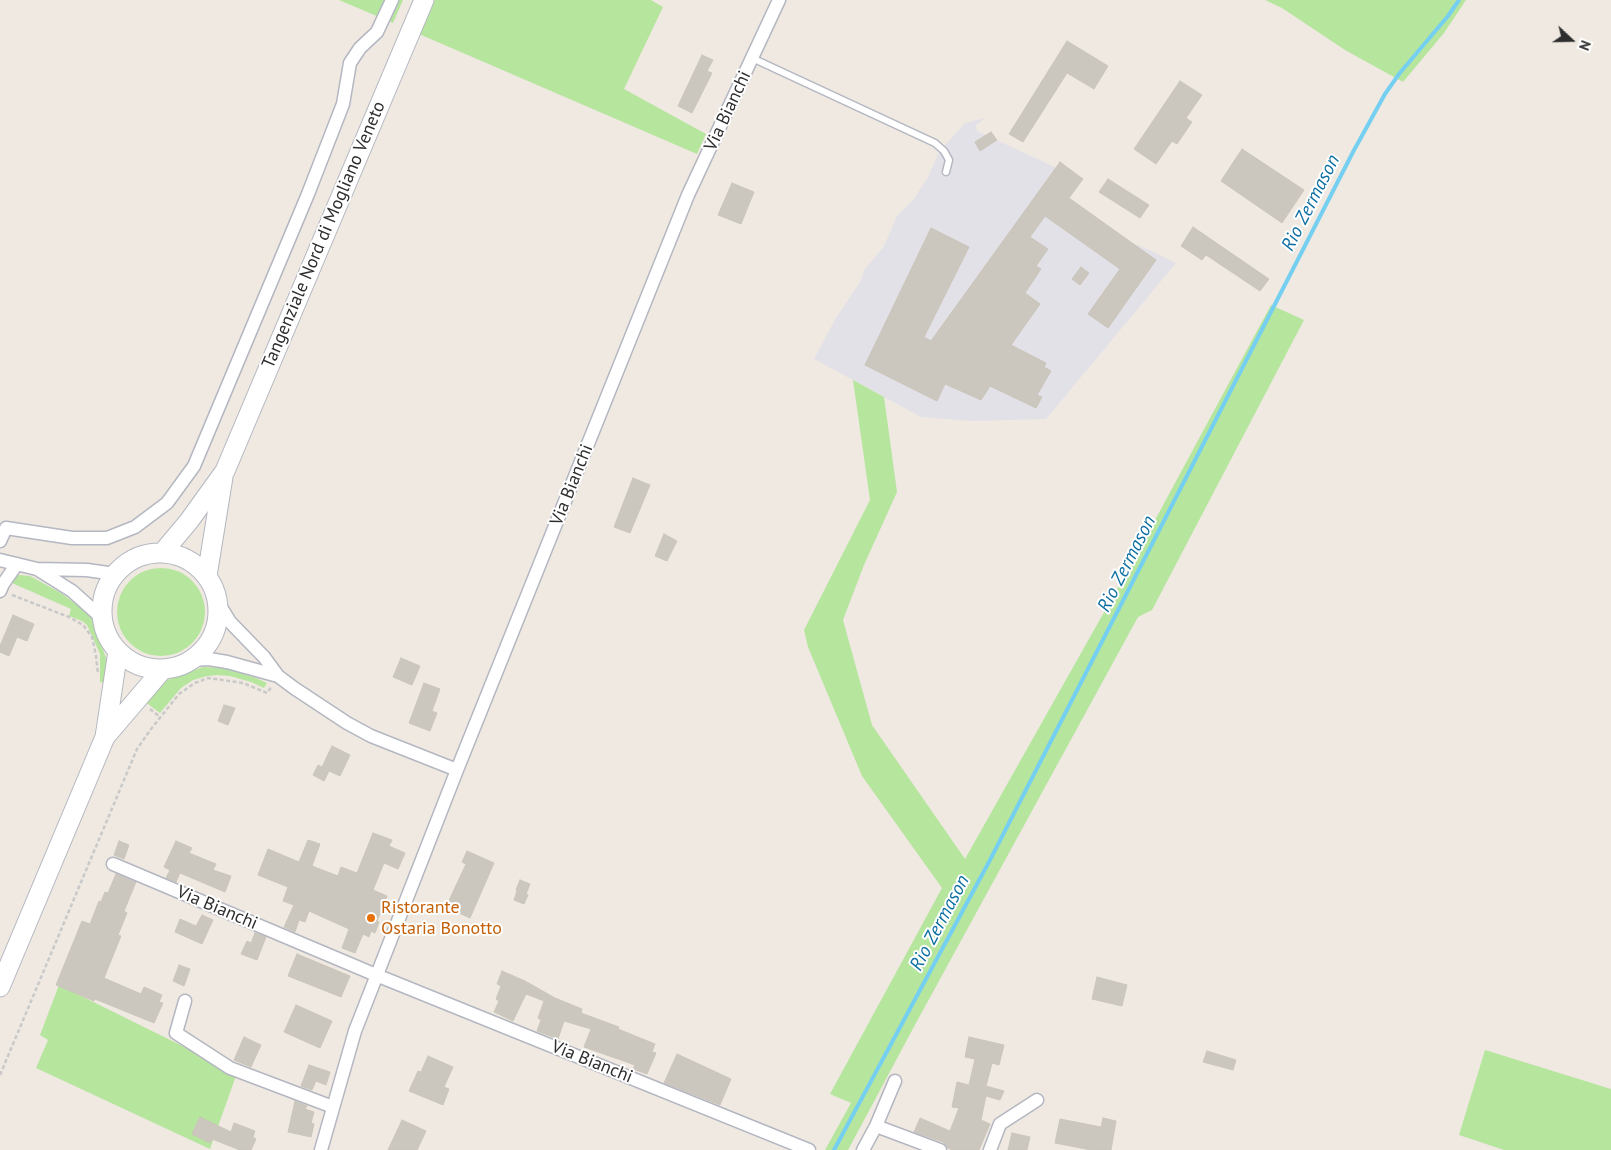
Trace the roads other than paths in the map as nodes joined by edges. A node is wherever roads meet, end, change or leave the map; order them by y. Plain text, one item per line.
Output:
1 (392, 0) edge
2 (424, 0) edge
3 (780, 0) edge
4 (752, 58) junction
5 (946, 172) dead end
6 (224, 471) junction
7 (0, 541) edge
8 (163, 552) junction
9 (0, 560) edge
10 (17, 564) junction
11 (38, 569) junction
12 (115, 574) junction
13 (207, 576) junction
14 (4, 592) edge
15 (217, 601) junction
16 (102, 618) junction
17 (118, 651) junction
18 (190, 660) junction
19 (163, 669) junction
20 (278, 676) junction
21 (105, 737) junction
22 (457, 770) junction
23 (114, 864) dead end
24 (376, 974) junction
25 (0, 987) edge
26 (185, 1001) dead end
27 (895, 1081) dead end
28 (1037, 1100) dead end
29 (333, 1107) junction
30 (876, 1126) junction
31 (321, 1150) edge
32 (809, 1150) edge
33 (864, 1150) edge
34 (940, 1150) edge
35 (990, 1150) edge

1 - 7 street
2 - 6 main road, Tangenziale Nord di Mogliano Veneto
3 - 4 street, Via Bianchi
4 - 5 lane
4 - 22 street, Via Bianchi
6 - 8 main road
6 - 13 main road
8 - 12 main road
8 - 13 main road
9 - 10 street
10 - 11 street
10 - 14 street
11 - 12 street
11 - 16 street
12 - 16 main road
13 - 15 main road
15 - 18 main road
15 - 20 street
16 - 17 main road
17 - 19 main road
17 - 21 main road
18 - 19 main road
18 - 20 street
19 - 21 main road
20 - 22 street
21 - 25 main road
22 - 24 street, Via Bianchi
23 - 24 street, Via Bianchi
24 - 29 street, Via Bianchi
24 - 32 street, Via Bianchi
26 - 29 street
27 - 30 street
28 - 35 street
29 - 31 street, Via Bianchi
30 - 33 street
30 - 34 street

